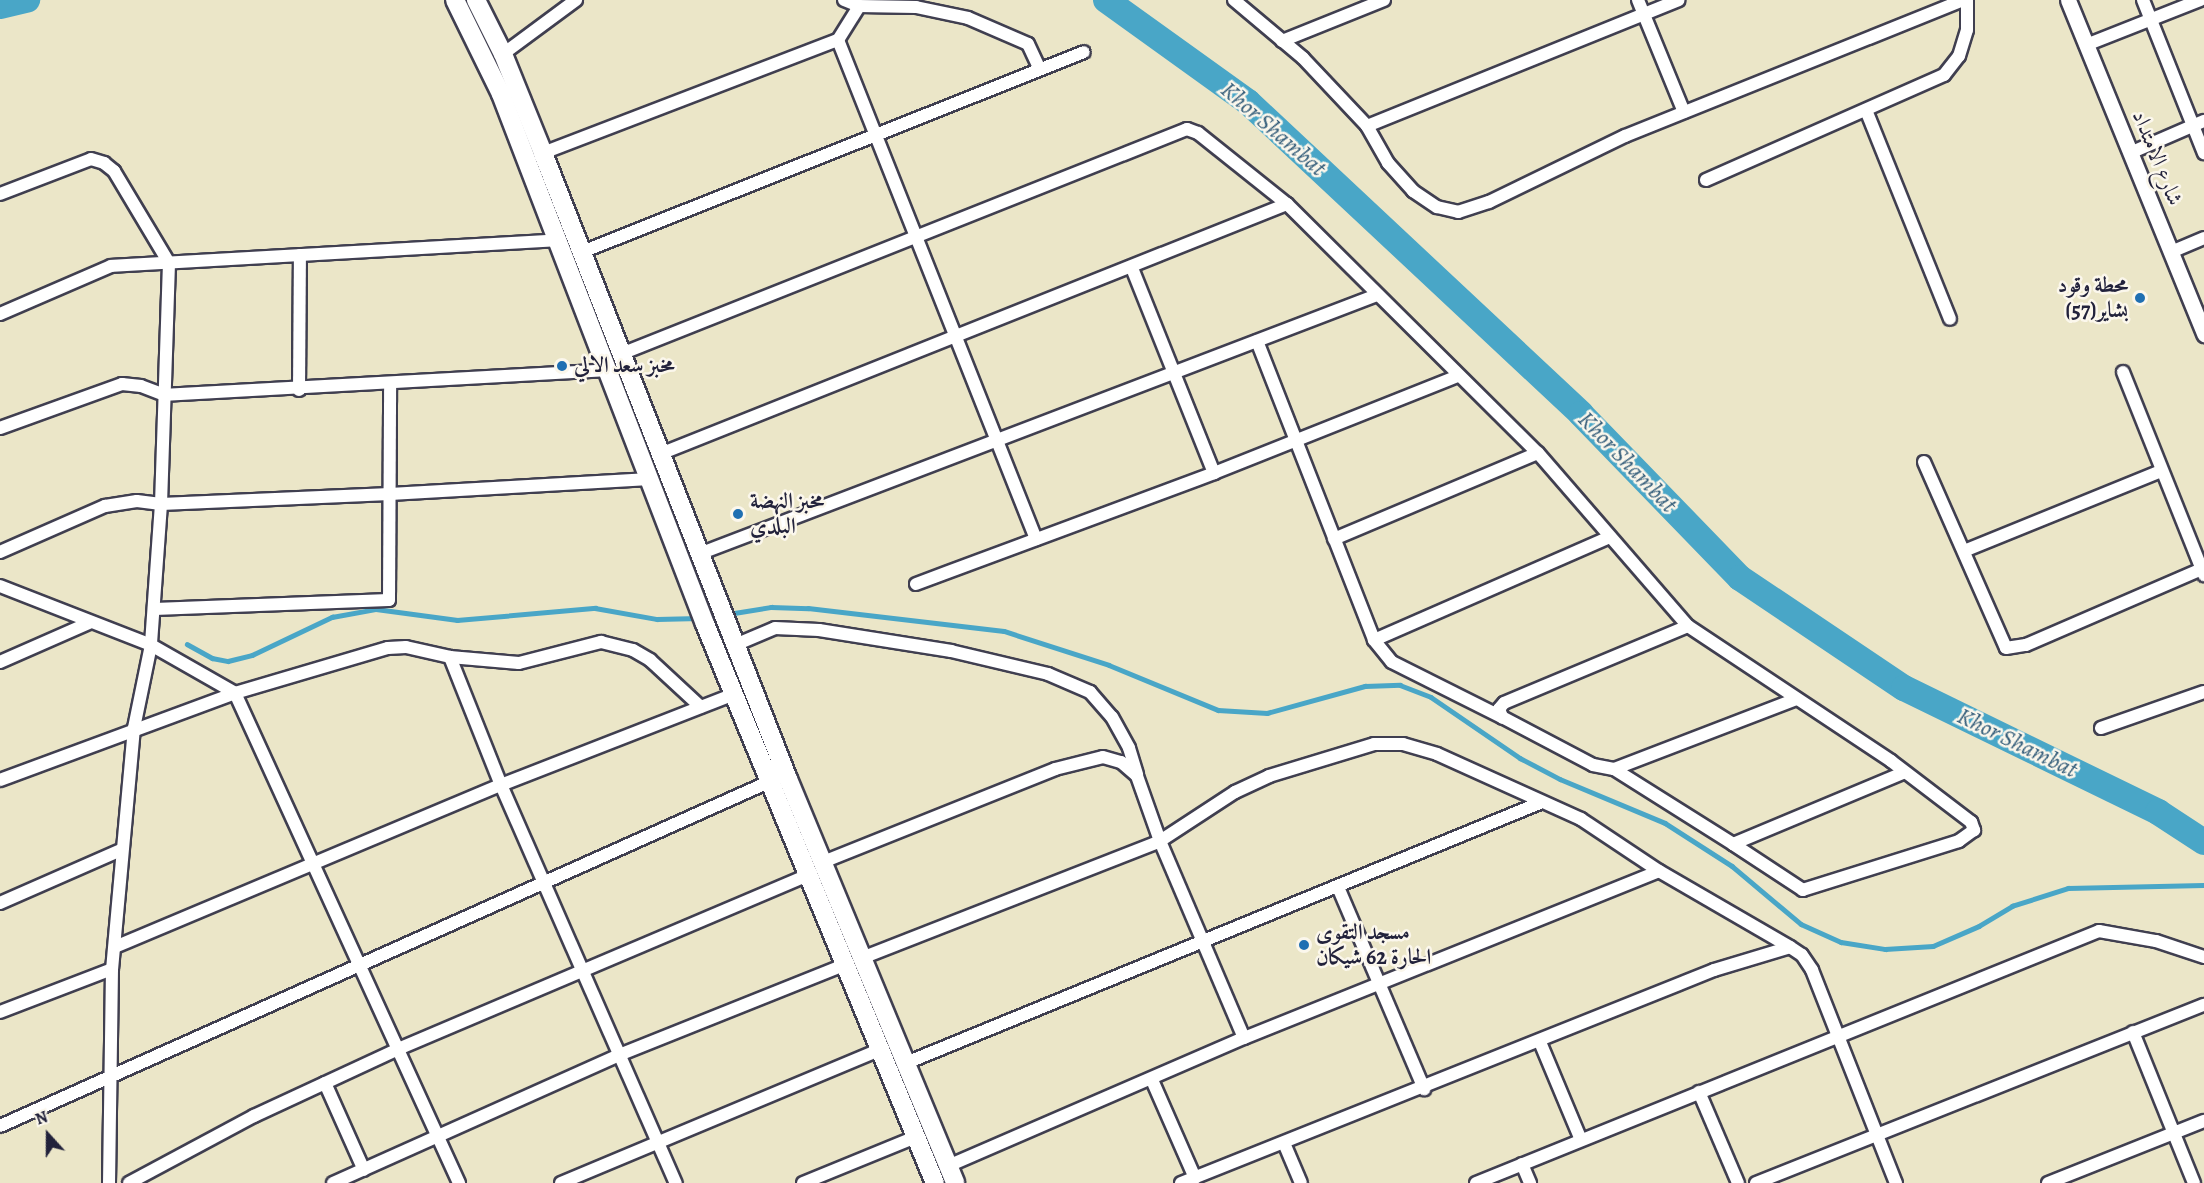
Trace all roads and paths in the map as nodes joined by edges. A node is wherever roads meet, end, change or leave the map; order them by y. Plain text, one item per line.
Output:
1 (455, 0) edge
2 (476, 0) edge
3 (576, 0) edge
4 (844, 0) edge
5 (1234, 0) edge
6 (1384, 0) edge
7 (1638, 0) edge
8 (1679, 0) edge
9 (1965, 0) edge
10 (2068, 0) edge
11 (2142, 0) edge
12 (2200, 0) edge
13 (859, 6) junction
14 (1644, 14) junction
15 (2151, 20) junction
16 (838, 40) junction
17 (1282, 41) junction
18 (2086, 45) junction
19 (1084, 52) dead end
20 (503, 54) junction
21 (1039, 68) junction
22 (1866, 110) junction
23 (1684, 112) junction
24 (2198, 123) edge
25 (1367, 126) junction
26 (875, 135) junction
27 (543, 153) junction
28 (2130, 153) junction
29 (2204, 153) edge
30 (1706, 180) dead end
31 (0, 194) edge
32 (1287, 204) junction
33 (2204, 238) edge
34 (558, 240) junction
35 (916, 240) junction
36 (582, 252) junction
37 (2171, 252) junction
38 (300, 255) junction
39 (169, 263) junction
40 (1132, 268) junction
41 (1377, 295) junction
42 (0, 314) edge
43 (1950, 319) dead end
44 (2204, 334) edge
45 (955, 337) junction
46 (1257, 341) junction
47 (621, 354) junction
48 (607, 370) junction
49 (2123, 372) dead end
50 (1174, 373) junction
51 (1458, 376) junction
52 (390, 383) junction
53 (299, 390) junction
54 (164, 395) junction
55 (0, 428) edge
56 (1296, 440) junction
57 (998, 441) junction
58 (1538, 453) junction
59 (660, 454) junction
60 (1924, 462) dead end
61 (2161, 471) junction
62 (1214, 472) junction
63 (650, 478) junction
64 (390, 494) junction
65 (161, 504) junction
66 (1608, 538) junction
67 (1036, 539) junction
68 (1334, 539) junction
69 (1964, 551) junction
70 (0, 552) edge
71 (699, 554) junction
72 (2203, 571) edge
73 (916, 584) dead end
74 (0, 586) edge
75 (154, 609) junction
76 (89, 623) junction
77 (1688, 626) junction
78 (1374, 640) junction
79 (151, 645) junction
80 (735, 645) junction
81 (450, 657) junction
82 (0, 662) edge
83 (2204, 692) edge
84 (235, 693) junction
85 (735, 694) junction
86 (1796, 699) junction
87 (701, 707) junction
88 (1502, 717) junction
89 (134, 728) junction
90 (2101, 728) dead end
91 (1614, 770) junction
92 (1905, 772) junction
93 (1137, 776) junction
94 (0, 780) edge
95 (771, 781) junction
96 (501, 785) junction
97 (1542, 802) junction
98 (1160, 841) junction
99 (1733, 844) junction
100 (121, 850) junction
101 (312, 862) junction
102 (816, 868) junction
103 (1659, 871) junction
104 (545, 884) junction
105 (1338, 887) junction
106 (0, 903) edge
107 (1200, 940) junction
108 (115, 947) junction
109 (1790, 947) junction
110 (2204, 957) edge
111 (854, 961) junction
112 (360, 968) junction
113 (112, 969) junction
114 (581, 970) junction
115 (1381, 986) junction
116 (2204, 1005) edge
117 (0, 1012) edge
118 (2133, 1032) junction
119 (1837, 1035) junction
120 (1244, 1038) junction
121 (1540, 1042) junction
122 (881, 1049) junction
123 (396, 1050) junction
124 (619, 1055) junction
125 (906, 1063) junction
126 (108, 1080) junction
127 (1152, 1080) junction
128 (325, 1083) junction
129 (1424, 1089) junction
130 (1699, 1092) junction
131 (2204, 1121) edge
132 (0, 1126) edge
133 (2175, 1133) junction
134 (1876, 1135) junction
135 (916, 1137) junction
136 (438, 1138) junction
137 (1581, 1140) junction
138 (658, 1142) junction
139 (1284, 1143) junction
140 (1522, 1164) junction
141 (948, 1166) junction
142 (364, 1170) junction
143 (1195, 1178) junction
144 (109, 1183) edge
145 (129, 1183) edge
146 (333, 1183) edge
147 (459, 1183) edge
148 (561, 1183) edge
149 (676, 1183) edge
150 (802, 1183) edge
151 (935, 1183) edge
152 (955, 1183) edge
153 (1181, 1183) edge
154 (1301, 1183) edge
155 (1476, 1183) edge
156 (1530, 1183) edge
157 (1738, 1183) edge
158 (1756, 1183) edge
159 (1896, 1183) edge
160 (2048, 1183) edge
161 (2194, 1183) edge

1 - 34 main road
2 - 20 main road
3 - 20 street
4 - 13 street
5 - 17 street
6 - 17 street
7 - 14 street
8 - 14 street
9 - 22 street
9 - 23 street
10 - 18 street, شارع الامتداد
11 - 15 street
12 - 15 street
13 - 16 street
13 - 21 street
14 - 23 street
14 - 25 street
15 - 18 street
15 - 24 street
16 - 26 street
16 - 27 street
17 - 25 street
18 - 28 street, شارع الامتداد
19 - 21 street
20 - 27 main road
21 - 26 street
22 - 30 street
22 - 43 street
23 - 25 street
24 - 28 street
24 - 29 street
26 - 35 street
26 - 36 street
27 - 36 main road
28 - 37 street, شارع الامتداد
31 - 39 street
32 - 35 street
32 - 40 street
32 - 41 street
33 - 37 street
34 - 38 street
34 - 48 main road
35 - 45 street
35 - 47 street
36 - 47 main road
37 - 44 street, شارع الامتداد
38 - 39 street
38 - 53 street
39 - 42 street
39 - 54 street
40 - 45 street
40 - 50 street
41 - 46 street
41 - 51 street
45 - 57 street
45 - 59 street
46 - 50 street
46 - 56 street
47 - 59 main road
48 - 52 street
48 - 63 main road
49 - 61 street
50 - 57 street
50 - 62 street
51 - 56 street
51 - 58 street
52 - 53 street
52 - 64 street
53 - 54 street
54 - 55 street
54 - 65 street
56 - 62 street
56 - 68 street
57 - 67 street
57 - 71 street
58 - 66 street
58 - 68 street
59 - 71 main road
60 - 69 street
61 - 69 street
61 - 72 street
62 - 67 street
63 - 64 street
63 - 85 main road
64 - 65 street
64 - 75 street
65 - 70 street
65 - 75 street
66 - 77 street
66 - 78 street
67 - 73 street
68 - 78 street
69 - 72 street
71 - 80 main road
74 - 76 street
75 - 79 street
76 - 79 street
76 - 82 street
77 - 86 street
77 - 88 street
78 - 88 street
79 - 84 street
79 - 89 street
80 - 93 street
80 - 102 main road
81 - 84 street
81 - 87 street
81 - 96 street
83 - 90 street
84 - 89 street
84 - 101 street
85 - 87 street
85 - 95 main road
86 - 91 street
86 - 92 street
87 - 96 street
88 - 91 street
89 - 94 street
89 - 100 street
91 - 99 street
92 - 99 street
92 - 99 street
93 - 98 street
93 - 102 street
95 - 102 main road
95 - 104 street
96 - 101 street
96 - 104 street
97 - 98 street
97 - 103 street
97 - 105 street
98 - 107 street
98 - 111 street
100 - 106 street
100 - 108 street
101 - 108 street
101 - 112 street
102 - 111 main road
102 - 114 street
103 - 109 street
103 - 115 street
104 - 112 street
104 - 114 street
105 - 107 street
105 - 115 street
107 - 120 street
107 - 125 street
108 - 113 street
109 - 119 street
109 - 121 street
110 - 119 street
111 - 122 main road
111 - 124 street
111 - 125 main road
112 - 123 street
112 - 126 street
113 - 117 street
113 - 126 street
114 - 123 street
114 - 124 street
115 - 120 street
115 - 129 street
116 - 118 street
118 - 133 street
118 - 134 street
119 - 130 street
119 - 134 street
120 - 127 street
121 - 129 street
121 - 137 street
122 - 135 main road
122 - 138 street
123 - 128 street
123 - 136 street
124 - 136 street
124 - 138 street
125 - 141 main road
126 - 132 street
126 - 144 street
127 - 141 street
127 - 143 street
128 - 142 street
128 - 145 street
129 - 139 street
130 - 137 street
130 - 157 street
131 - 133 street
133 - 160 street
133 - 161 street
134 - 158 street
134 - 159 street
135 - 150 street
135 - 151 main road
136 - 142 street
136 - 147 street
137 - 140 street
138 - 148 street
138 - 149 street
139 - 143 street
139 - 154 street
140 - 155 street
140 - 156 street
141 - 152 main road
142 - 146 street
143 - 153 street

